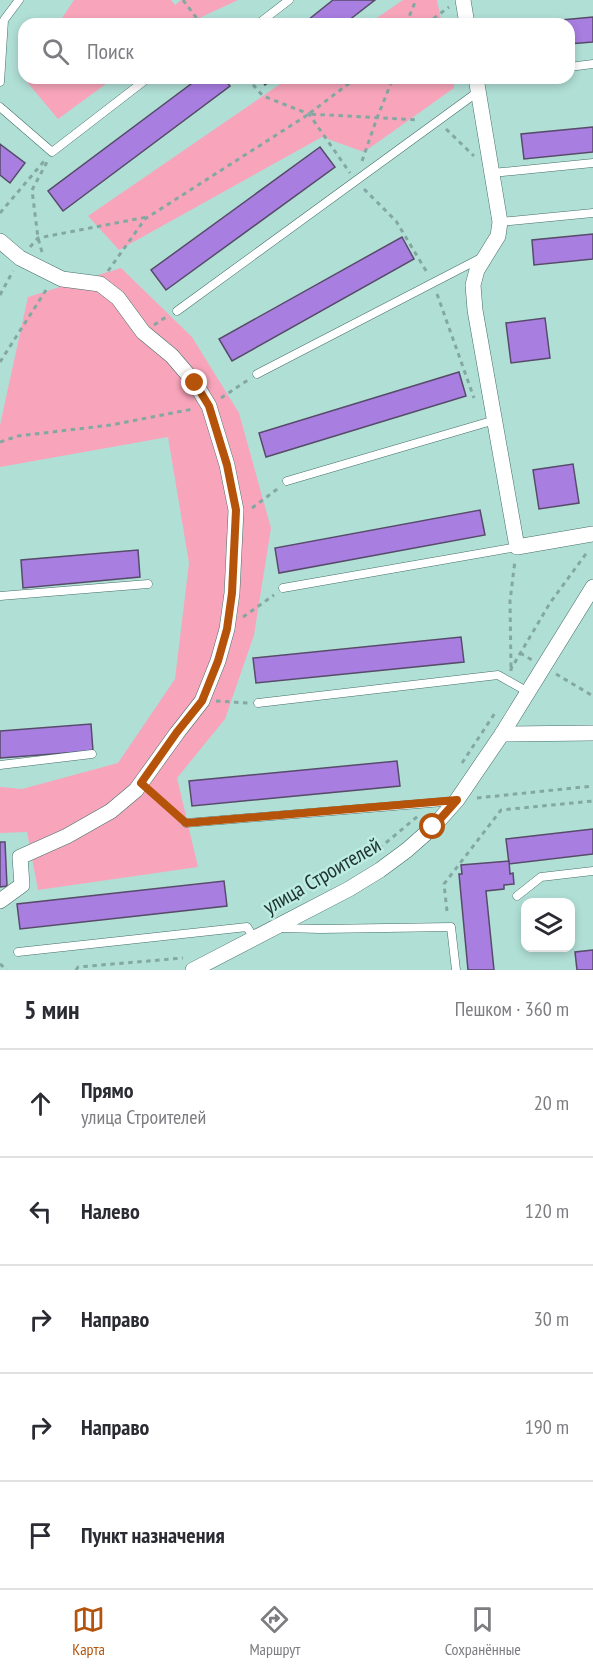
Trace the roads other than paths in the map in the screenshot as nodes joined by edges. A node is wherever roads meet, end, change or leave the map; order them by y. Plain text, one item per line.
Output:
1 (19, 0) edge
2 (289, 0) edge
3 (457, 3) edge
4 (266, 18) edge
5 (464, 18) edge
6 (593, 64) edge
7 (575, 66) edge
8 (0, 82) edge
9 (140, 84) edge
10 (478, 84) edge
11 (0, 107) edge
12 (593, 163) edge
13 (492, 173) junction
14 (593, 213) edge
15 (500, 222) junction
16 (0, 241) edge
17 (488, 254) junction
18 (177, 311) road end
19 (257, 374) road end
20 (495, 420) junction
21 (287, 481) road end
22 (593, 534) edge
23 (517, 547) junction
24 (148, 584) dead end
25 (593, 587) edge
26 (283, 588) road end
27 (0, 596) edge
28 (528, 692) junction
29 (258, 703) road end
30 (593, 733) edge
31 (502, 734) junction
32 (92, 754) dead end
33 (0, 765) edge
34 (457, 800) junction
35 (186, 823) road end
36 (593, 871) edge
37 (517, 896) dead end
38 (0, 902) edge
39 (275, 927) junction
40 (254, 938) junction
41 (18, 952) dead end
42 (192, 964) edge
43 (456, 970) edge

1 - 8 lane
2 - 4 lane
3 - 5 street
6 - 7 lane
9 - 11 lane
10 - 13 street
10 - 18 lane
12 - 13 lane
13 - 15 street
14 - 15 lane
15 - 17 street
16 - 38 street
17 - 19 lane
17 - 20 street
20 - 21 lane
20 - 23 street
22 - 23 street
23 - 26 lane
24 - 27 lane
25 - 28 street, улица Строителей
28 - 29 lane
28 - 31 street, улица Строителей
30 - 31 street
31 - 34 street, улица Строителей
32 - 33 lane
34 - 35 lane
34 - 39 street, улица Строителей
36 - 37 lane
39 - 40 street, улица Строителей
39 - 43 lane
40 - 41 lane
40 - 42 street, улица Строителей

